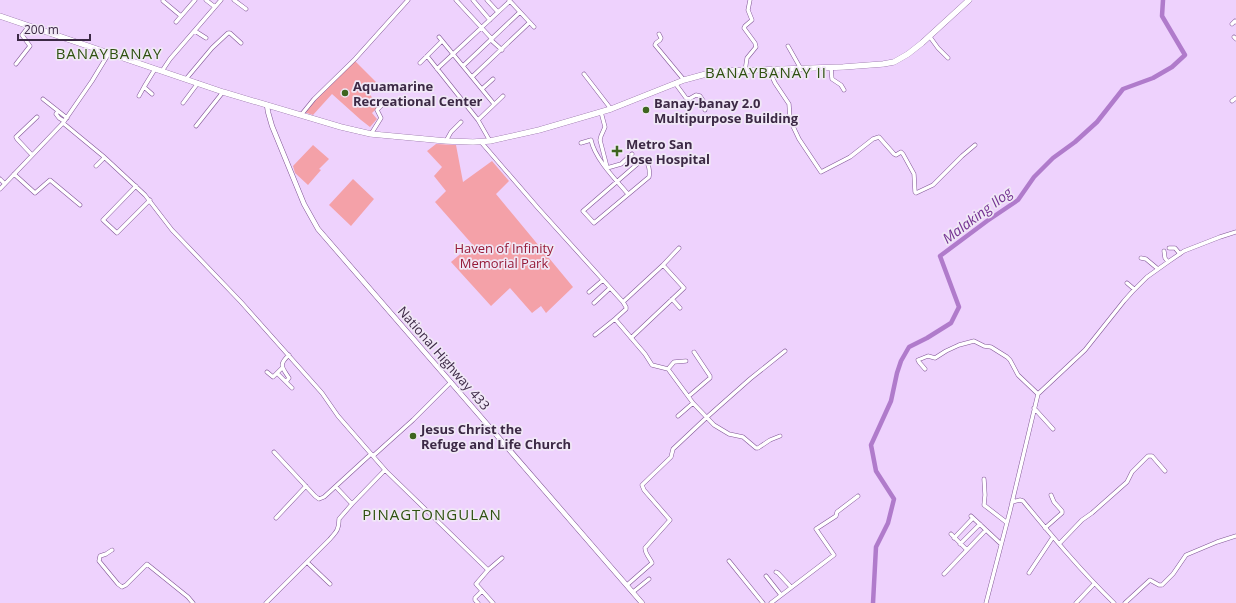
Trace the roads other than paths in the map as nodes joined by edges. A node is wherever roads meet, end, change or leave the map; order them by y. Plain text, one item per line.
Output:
1 (195, 0) edge
2 (206, 0) edge
3 (221, 0) edge
4 (234, 0) edge
5 (408, 0) edge
6 (456, 0) edge
7 (473, 0) edge
8 (487, 0) edge
9 (509, 0) edge
10 (750, 0) edge
11 (969, 0) edge
12 (163, 1) edge
13 (215, 7) junction
14 (246, 9) dead end
15 (498, 12) junction
16 (520, 12) junction
17 (0, 16) edge
18 (181, 16) junction
19 (490, 20) junction
20 (176, 22) dead end
21 (1236, 22) edge
22 (530, 23) junction
23 (1232, 24) dead end
24 (29, 26) junction
25 (534, 27) dead end
26 (482, 28) junction
27 (195, 31) junction
28 (659, 34) dead end
29 (439, 37) dead end
30 (930, 37) junction
31 (206, 38) dead end
32 (492, 39) junction
33 (442, 41) junction
34 (241, 43) dead end
35 (788, 46) dead end
36 (502, 50) junction
37 (109, 53) junction
38 (454, 55) junction
39 (427, 56) junction
40 (948, 58) dead end
41 (420, 63) dead end
42 (16, 64) dead end
43 (463, 66) junction
44 (831, 68) junction
45 (155, 69) junction
46 (437, 69) junction
47 (801, 69) junction
48 (769, 70) junction
49 (162, 71) junction
50 (745, 71) junction
51 (584, 74) dead end
52 (472, 77) junction
53 (186, 79) junction
54 (493, 79) dead end
55 (684, 80) junction
56 (675, 83) junction
57 (198, 84) junction
58 (144, 87) junction
59 (482, 89) junction
60 (844, 90) dead end
61 (224, 92) junction
62 (152, 94) dead end
63 (138, 96) dead end
64 (503, 96) dead end
65 (1236, 98) edge
66 (43, 99) dead end
67 (1232, 101) dead end
68 (183, 103) dead end
69 (494, 104) junction
70 (267, 105) junction
71 (382, 105) dead end
72 (611, 109) junction
73 (705, 110) dead end
74 (601, 112) junction
75 (301, 115) junction
76 (37, 117) dead end
77 (478, 120) junction
78 (65, 121) junction
79 (461, 122) dead end
80 (196, 126) dead end
81 (371, 134) junction
82 (446, 141) junction
83 (491, 141) junction
84 (481, 142) junction
85 (581, 143) dead end
86 (975, 145) dead end
87 (632, 154) dead end
88 (32, 155) junction
89 (104, 158) junction
90 (96, 166) dead end
91 (607, 168) junction
92 (14, 174) junction
93 (0, 179) edge
94 (616, 181) junction
95 (5, 184) junction
96 (136, 186) junction
97 (0, 189) edge
98 (628, 194) junction
99 (150, 200) junction
100 (80, 205) dead end
101 (1236, 232) edge
102 (679, 248) dead end
103 (1169, 248) dead end
104 (1164, 251) dead end
105 (1180, 254) junction
106 (1141, 258) dead end
107 (1168, 262) junction
108 (663, 265) junction
109 (1158, 269) junction
110 (603, 280) junction
111 (1127, 283) dead end
112 (610, 288) junction
113 (1134, 289) junction
114 (589, 292) dead end
115 (672, 299) junction
116 (623, 302) junction
117 (594, 303) dead end
118 (680, 308) dead end
119 (615, 319) junction
120 (595, 335) dead end
121 (631, 338) junction
122 (785, 351) dead end
123 (694, 352) dead end
124 (288, 355) junction
125 (686, 361) dead end
126 (282, 368) junction
127 (668, 369) junction
128 (925, 369) dead end
129 (267, 372) dead end
130 (278, 373) junction
131 (286, 382) junction
132 (451, 382) junction
133 (292, 388) dead end
134 (1038, 394) junction
135 (689, 396) junction
136 (693, 403) junction
137 (1034, 408) junction
138 (678, 416) dead end
139 (706, 418) junction
140 (1053, 429) dead end
141 (780, 436) dead end
142 (274, 452) dead end
143 (372, 455) junction
144 (386, 470) junction
145 (1165, 471) dead end
146 (984, 479) dead end
147 (306, 486) junction
148 (336, 487) junction
149 (1051, 495) dead end
150 (858, 496) dead end
151 (1012, 502) junction
152 (352, 504) junction
153 (276, 518) dead end
154 (1006, 522) junction
155 (980, 524) junction
156 (1045, 528) junction
157 (986, 530) junction
158 (951, 534) dead end
159 (1236, 536) edge
160 (1053, 537) junction
161 (954, 538) junction
162 (960, 544) junction
163 (1001, 544) junction
164 (1059, 544) junction
165 (112, 550) dead end
166 (967, 550) junction
167 (502, 558) dead end
168 (308, 562) junction
169 (729, 562) dead end
170 (488, 570) junction
171 (776, 572) dead end
172 (1029, 573) dead end
173 (944, 574) dead end
174 (766, 576) dead end
175 (649, 579) dead end
176 (330, 584) dead end
177 (1094, 584) junction
178 (627, 585) junction
179 (792, 587) junction
180 (482, 591) junction
181 (633, 592) junction
182 (781, 595) junction
183 (193, 603) edge
184 (268, 603) edge
185 (478, 603) edge
186 (492, 603) edge
187 (642, 603) edge
188 (763, 603) edge
189 (771, 603) edge
190 (986, 603) edge
191 (1076, 603) edge
192 (1114, 603) edge
193 (1125, 603) edge

1 - 18 street
2 - 13 street
3 - 13 street
4 - 14 street
5 - 75 street
6 - 26 street
7 - 19 street
8 - 15 street
9 - 15 street
9 - 16 street
10 - 50 street
11 - 30 highway
12 - 18 street
13 - 27 street
15 - 19 street
16 - 22 street
16 - 32 street
17 - 24 highway
18 - 20 street
19 - 26 street
21 - 23 street
22 - 25 street
22 - 36 street
24 - 37 highway
24 - 42 street
26 - 32 street
26 - 38 street
27 - 31 street
27 - 49 street
28 - 55 street
29 - 33 street
30 - 40 street
30 - 44 highway
32 - 36 street
32 - 43 street
33 - 38 street
33 - 39 street
34 - 53 street
35 - 47 street
36 - 52 street
37 - 45 highway
37 - 78 street
38 - 43 street
38 - 46 street
39 - 41 street
39 - 46 street
43 - 52 street
44 - 47 highway
44 - 60 street
45 - 49 highway
45 - 58 street
46 - 77 street
47 - 48 highway
48 - 50 highway
48 - 86 street
49 - 53 highway
50 - 55 highway
51 - 72 street
52 - 59 street
53 - 57 highway
54 - 59 street
55 - 56 highway
56 - 72 highway
56 - 73 street
57 - 61 highway
57 - 68 street
58 - 62 street
58 - 63 street
59 - 69 street
61 - 70 highway
61 - 80 street
64 - 69 street
65 - 67 street
66 - 78 street
69 - 77 street
70 - 75 highway
70 - 132 main road, National Highway 433
71 - 81 street
72 - 74 highway
74 - 83 highway
74 - 91 street
75 - 81 highway
76 - 88 street
77 - 83 street
78 - 88 street
78 - 89 street
79 - 82 street
81 - 82 highway
82 - 84 highway
83 - 84 highway
84 - 110 street
85 - 91 street
87 - 91 street
88 - 92 street
89 - 90 street
89 - 96 street
91 - 94 street
92 - 95 street
92 - 100 street
93 - 95 street
94 - 98 street
94 - 98 street
94 - 98 street
95 - 97 street
96 - 99 street
96 - 99 street
99 - 124 street
101 - 105 street
102 - 108 street
103 - 105 street
104 - 107 street
105 - 107 street
106 - 109 street
107 - 109 street
108 - 115 street
108 - 116 street
109 - 113 street
110 - 112 street
110 - 114 street
111 - 113 street
112 - 116 street
112 - 117 street
113 - 134 street
115 - 118 street
115 - 121 street
116 - 119 street
119 - 120 street
119 - 121 street
121 - 127 street
122 - 139 street
123 - 135 street
124 - 126 street
124 - 143 street
125 - 127 street
126 - 130 street
126 - 131 street
127 - 135 street
128 - 134 street
129 - 130 street
130 - 131 street
131 - 133 street
132 - 143 street
132 - 178 main road, National Highway 433
134 - 137 street
135 - 136 street
136 - 138 street
136 - 139 street
137 - 140 street
137 - 151 street
139 - 141 street
139 - 178 street
142 - 147 street
143 - 144 street
143 - 148 street
144 - 152 street
144 - 170 street
145 - 164 street
146 - 154 street
147 - 148 street
147 - 153 street
148 - 152 street
149 - 156 street
150 - 179 street
151 - 154 street
151 - 156 street
152 - 168 street
154 - 163 street
155 - 157 street
155 - 161 street
155 - 162 street
156 - 160 street
157 - 163 street
157 - 166 street
158 - 161 street
159 - 193 street
160 - 164 street
160 - 172 street
161 - 162 street
162 - 166 street
163 - 190 street
164 - 177 street
165 - 183 street
166 - 173 street
167 - 170 street
168 - 176 street
168 - 184 street
169 - 188 street
170 - 180 street
171 - 179 street
174 - 182 street
175 - 181 street
177 - 191 street
177 - 192 street
178 - 181 main road, National Highway 433
179 - 182 street
180 - 185 street
180 - 186 street
181 - 187 main road, National Highway 433
182 - 189 street

